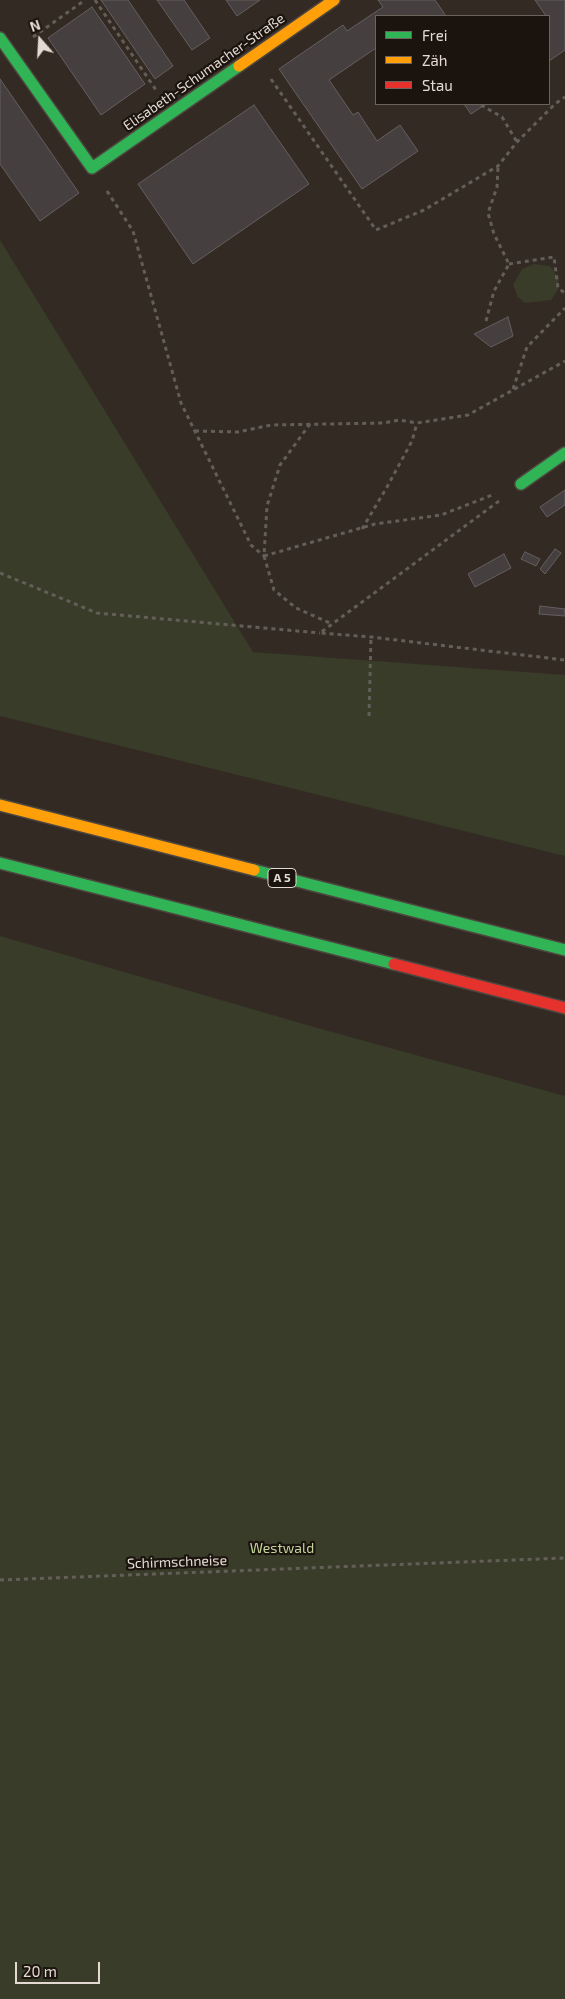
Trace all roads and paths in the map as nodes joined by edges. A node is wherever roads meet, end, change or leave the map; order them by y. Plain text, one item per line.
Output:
1 (85, 0) edge
2 (95, 0) edge
3 (334, 0) edge
4 (0, 38) edge
5 (10, 53) junction
6 (254, 55) junction
7 (565, 97) edge
8 (481, 105) edge
9 (171, 113) junction
10 (517, 142) junction
11 (498, 166) junction
12 (92, 168) junction
13 (509, 264) junction
14 (565, 294) edge
15 (565, 308) edge
16 (486, 321) dead end
17 (565, 361) edge
18 (512, 389) junction
19 (417, 423) junction
20 (310, 424) junction
21 (195, 431) junction
22 (565, 453) edge
23 (521, 484) junction
24 (362, 529) junction
25 (264, 556) junction
26 (0, 573) edge
27 (332, 624) junction
28 (320, 633) junction
29 (370, 637) junction
30 (565, 660) edge
31 (368, 716) dead end
32 (0, 805) edge
33 (0, 863) edge
34 (565, 950) edge
35 (565, 1008) edge
36 (565, 1558) edge
37 (0, 1580) edge

1 - 5 path
2 - 9 path
3 - 6 main road, Elisabeth-Schumacher-Straße
4 - 5 main road
5 - 12 main road
6 - 9 main road, Elisabeth-Schumacher-Straße
6 - 11 path
7 - 10 path
8 - 10 path
9 - 12 main road, Elisabeth-Schumacher-Straße
10 - 11 path
11 - 13 path
12 - 21 path
13 - 14 path
13 - 16 path
15 - 18 path
17 - 18 path
18 - 19 path
19 - 20 path
19 - 24 path
20 - 21 path
20 - 25 path
21 - 25 path
22 - 23 main road
23 - 24 path
23 - 27 path
24 - 25 path
25 - 27 path
26 - 28 path
27 - 28 path
28 - 29 path
29 - 30 path
29 - 31 path
32 - 34 main road, A 5
33 - 35 main road
36 - 37 path, Schirmschneise

